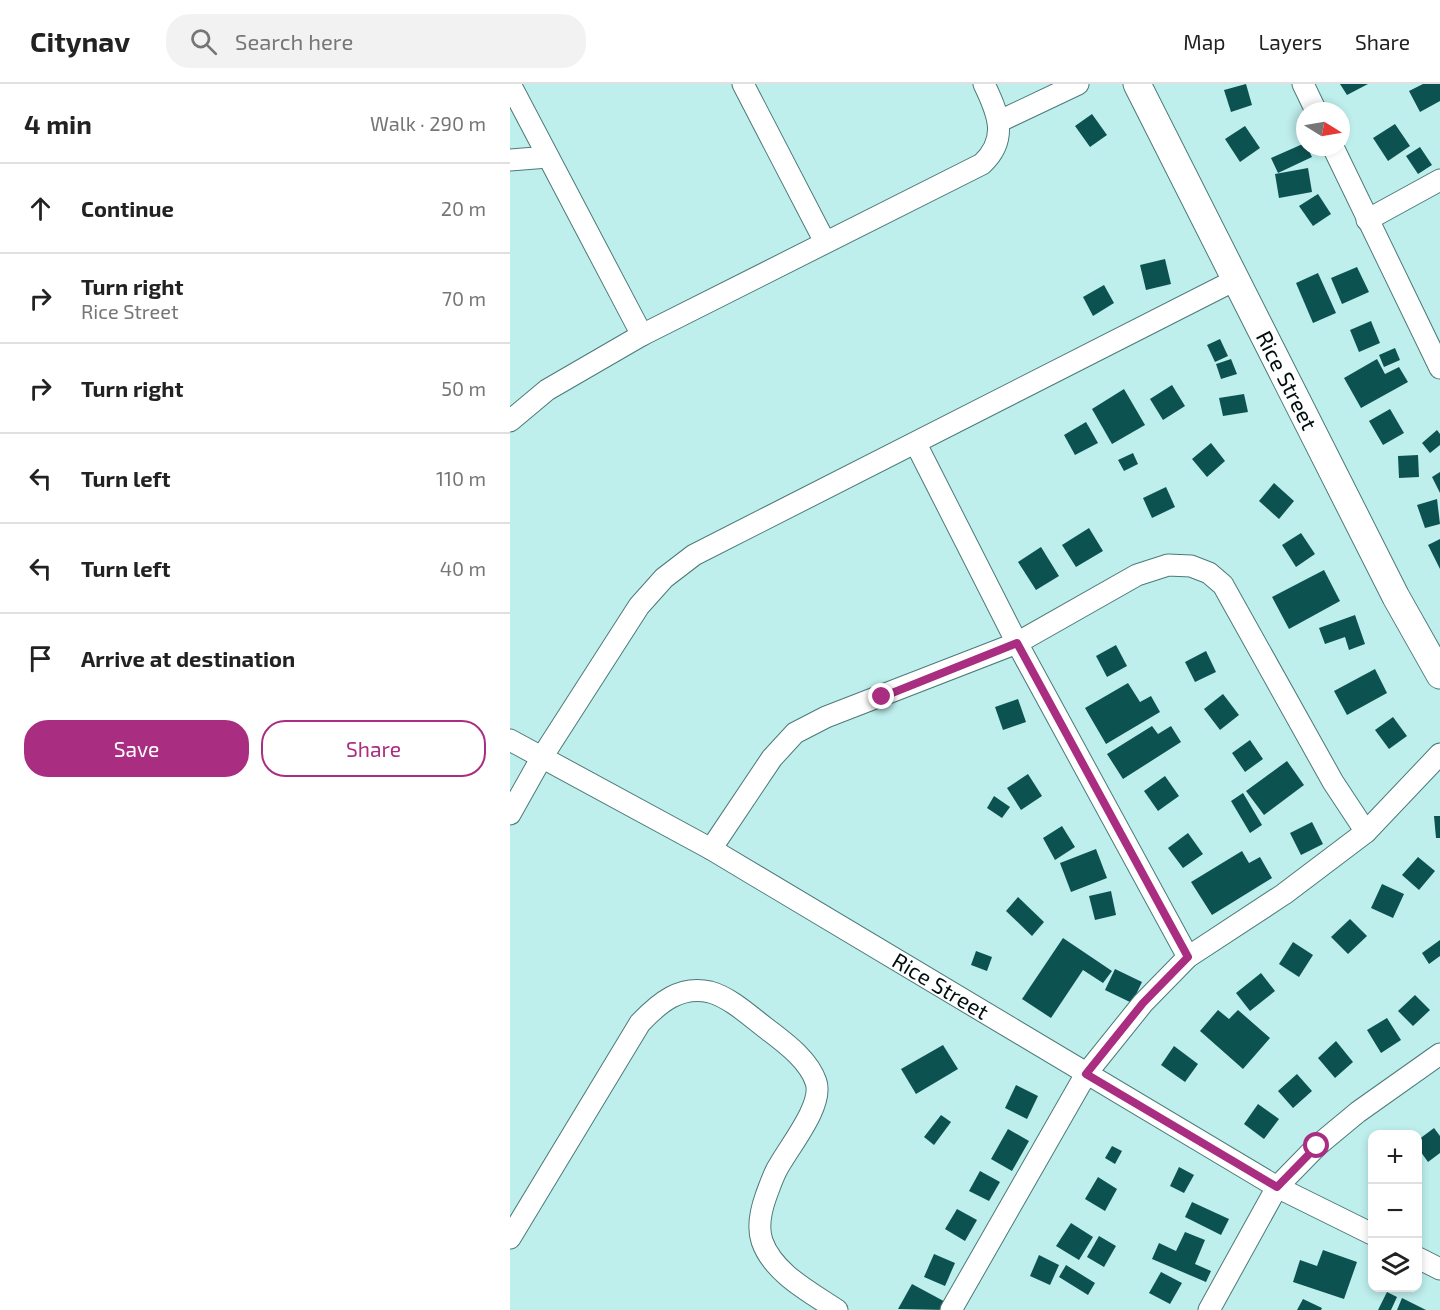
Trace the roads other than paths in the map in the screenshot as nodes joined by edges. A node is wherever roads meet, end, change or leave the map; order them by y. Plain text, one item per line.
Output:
1 (510, 84) edge
2 (743, 84) edge
3 (984, 84) edge
4 (1078, 84) edge
5 (1137, 84) edge
6 (1303, 84) edge
7 (1312, 102) edge
8 (1000, 121) junction
9 (1337, 156) edge
10 (548, 157) junction
11 (510, 160) edge
12 (1440, 180) edge
13 (1367, 220) junction
14 (825, 242) junction
15 (1237, 279) junction
16 (642, 335) junction
17 (1440, 368) edge
18 (510, 421) edge
19 (916, 444) junction
20 (1017, 643) junction
21 (1440, 675) edge
22 (510, 740) edge
23 (1440, 754) edge
24 (542, 758) junction
25 (510, 814) edge
26 (1366, 832) junction
27 (711, 849) junction
28 (1188, 957) junction
29 (1440, 1054) edge
30 (1086, 1074) junction
31 (1277, 1187) junction
32 (1368, 1232) edge
33 (510, 1238) edge
34 (1422, 1260) edge
35 (1440, 1269) edge
36 (837, 1310) edge
37 (951, 1310) edge
38 (1209, 1310) edge

1 - 10 street
2 - 14 street
3 - 8 street
4 - 8 street
5 - 15 street, Rice Street
6 - 7 street
8 - 14 street
9 - 13 street
10 - 11 street
10 - 16 street
12 - 13 street
13 - 17 street
14 - 16 street
15 - 19 street
15 - 21 street, Rice Street
16 - 18 street
19 - 20 street
19 - 24 street
20 - 26 street
20 - 27 street
20 - 28 street
22 - 24 street, Rice Street
23 - 26 street
24 - 25 street
24 - 27 street, Rice Street
26 - 28 street
27 - 30 street, Rice Street
28 - 30 street
29 - 31 street
30 - 31 street, Rice Street
30 - 37 street
31 - 32 street, Rice Street
31 - 38 street
33 - 36 street
34 - 35 street

